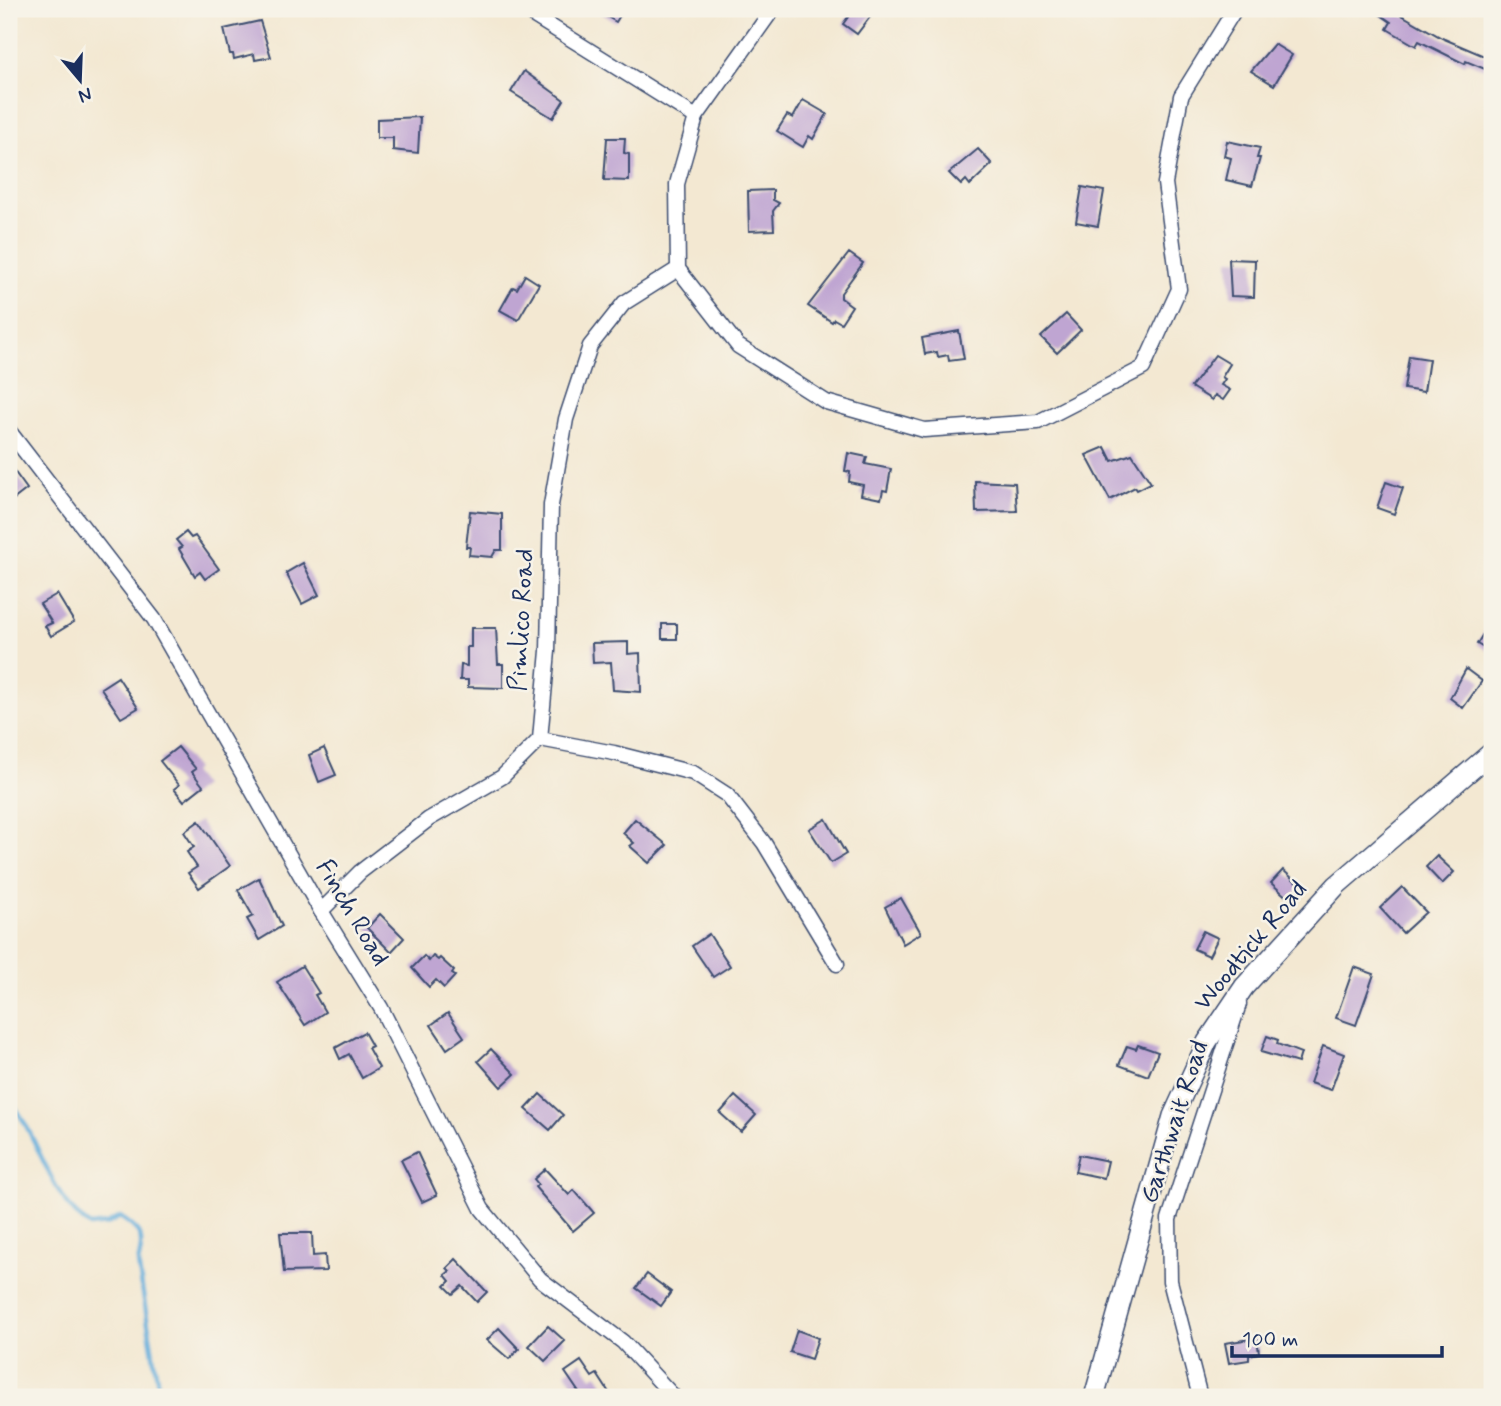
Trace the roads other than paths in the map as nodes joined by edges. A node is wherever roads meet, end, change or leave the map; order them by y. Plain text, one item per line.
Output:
1 (523, 9) edge
2 (773, 9) edge
3 (1235, 9) edge
4 (696, 117) junction
5 (678, 269) junction
6 (9, 431) edge
7 (540, 739) junction
8 (1492, 752) edge
9 (321, 911) junction
10 (837, 964) dead end
11 (1244, 987) junction
12 (674, 1397) edge
13 (1094, 1397) edge
14 (1200, 1397) edge

1 - 4 street
2 - 4 street
3 - 5 street
4 - 5 street
5 - 7 street, Pimlico Road
6 - 9 street, Finch Road
7 - 9 street
7 - 10 street
8 - 11 main road, Woodtick Road
9 - 12 street, Finch Road
11 - 13 main road, Woodtick Road
11 - 14 street, Garthwait Road

